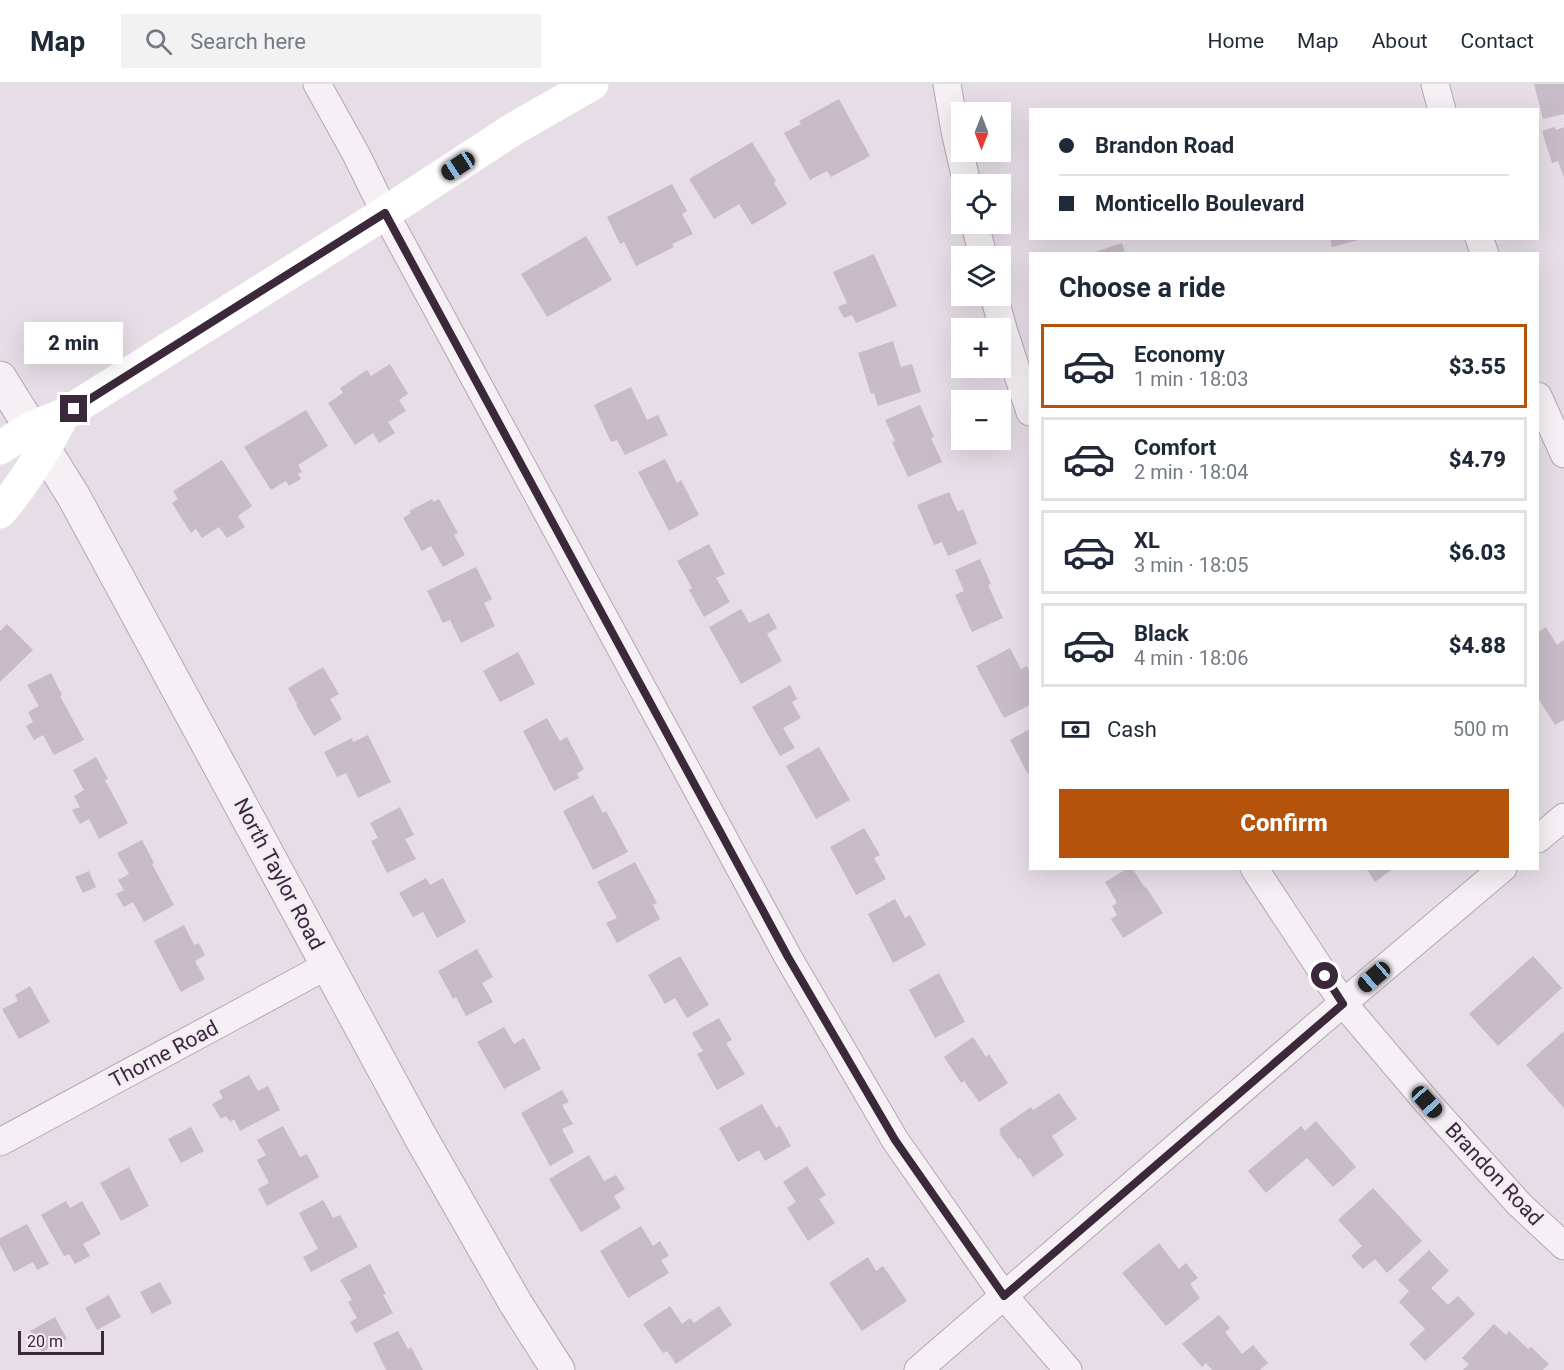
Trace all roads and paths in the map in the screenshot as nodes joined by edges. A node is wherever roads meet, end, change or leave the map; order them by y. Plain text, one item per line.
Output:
1 (317, 84) edge
2 (592, 84) edge
3 (947, 84) edge
4 (1435, 84) edge
5 (1441, 108) edge
6 (965, 174) edge
7 (385, 213) junction
8 (997, 306) edge
9 (0, 378) edge
10 (1539, 398) edge
11 (0, 408) edge
12 (1029, 409) edge
13 (38, 439) junction
14 (0, 448) edge
15 (1564, 454) edge
16 (0, 512) edge
17 (1564, 817) edge
18 (1539, 838) edge
19 (1255, 870) edge
20 (1501, 870) edge
21 (328, 965) junction
22 (1343, 1004) junction
23 (0, 1142) edge
24 (1564, 1246) edge
25 (1004, 1296) junction
26 (558, 1370) edge
27 (918, 1370) edge
28 (1068, 1370) edge

1 - 7 street
2 - 7 main road
3 - 6 street
4 - 5 street
7 - 13 main road
7 - 25 street
8 - 12 street
9 - 13 street, North Taylor Road
10 - 15 street
11 - 13 street
13 - 14 main road
13 - 16 main road
13 - 21 street, North Taylor Road
17 - 18 street
19 - 22 street, Brandon Road
20 - 22 street
21 - 23 street, Thorne Road
21 - 26 street, North Taylor Road
22 - 24 street, Brandon Road
22 - 25 street
25 - 27 street
25 - 28 street

